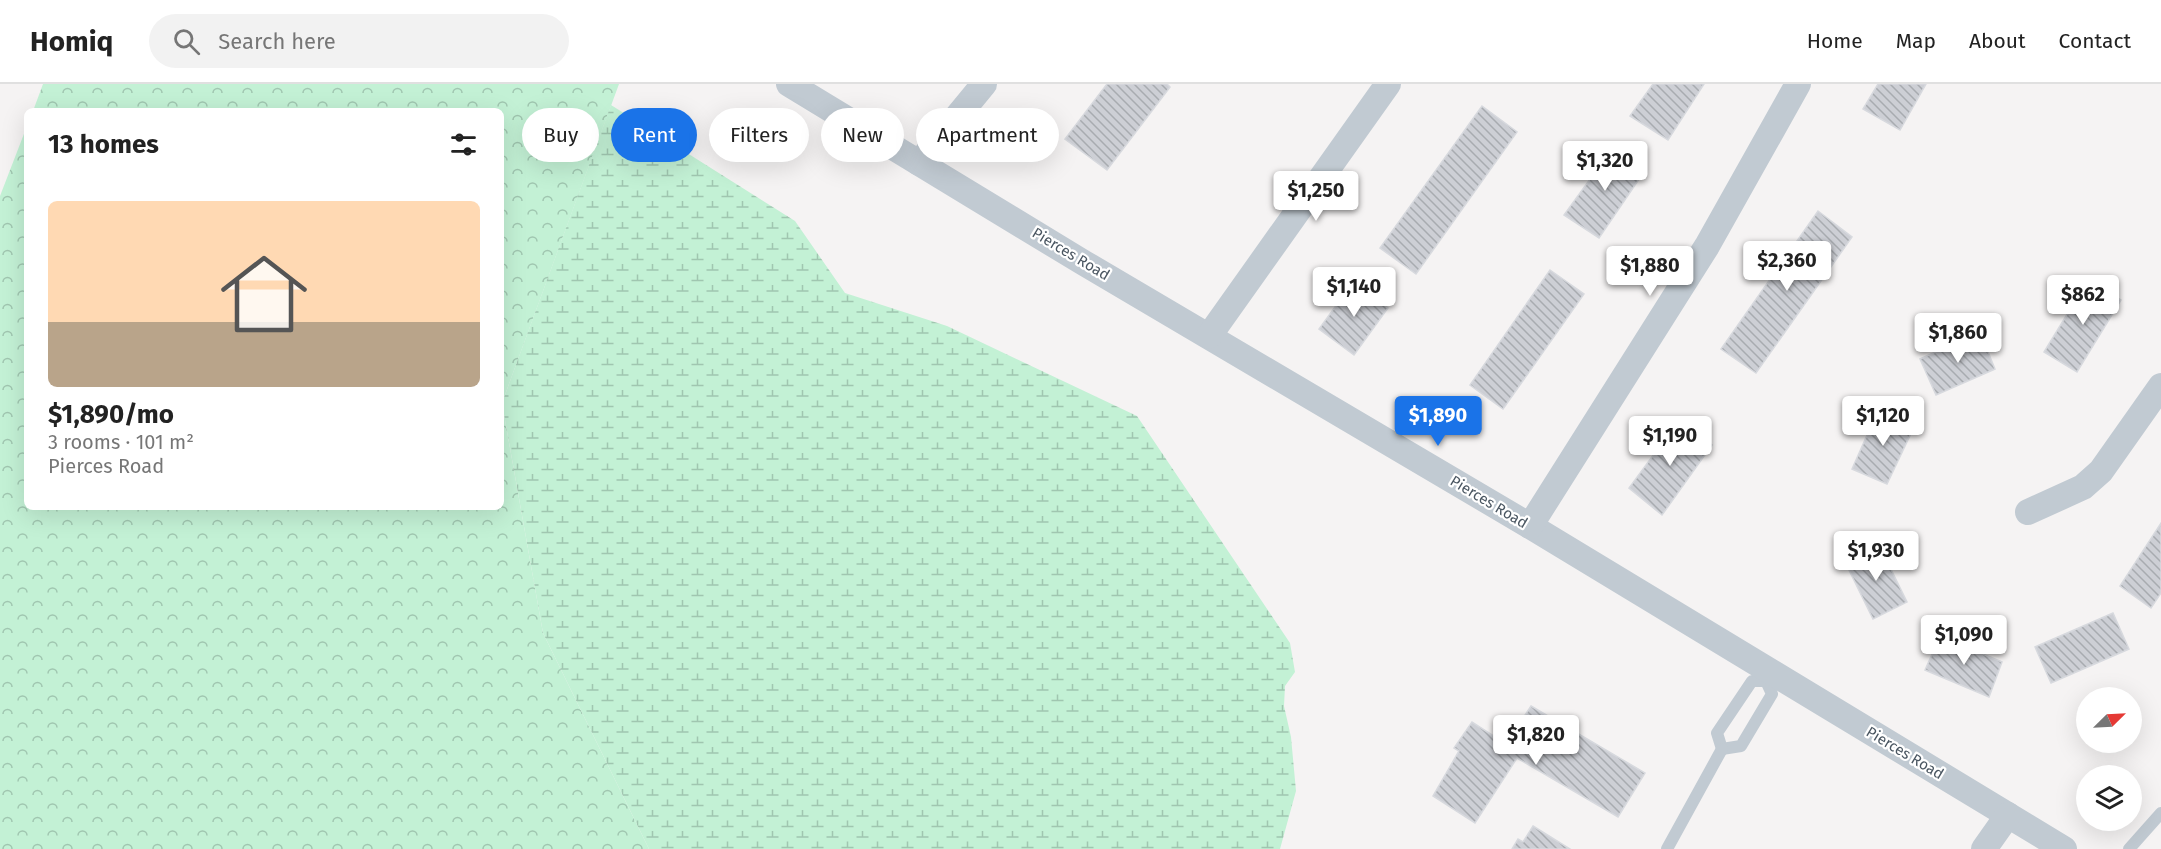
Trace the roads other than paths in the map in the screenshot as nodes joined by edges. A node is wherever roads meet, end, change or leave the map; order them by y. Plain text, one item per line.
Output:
1 (789, 84) edge
2 (984, 84) edge
3 (1388, 84) edge
4 (1798, 84) edge
5 (919, 163) junction
6 (1209, 336) junction
7 (2161, 386) edge
8 (2028, 512) dead end
9 (1530, 526) junction
10 (1770, 677) junction
11 (1722, 749) junction
12 (2161, 813) edge
13 (2008, 816) junction
14 (1666, 849) edge
15 (1983, 849) edge
16 (2064, 849) edge
17 (2129, 849) edge

1 - 5 street, Pierces Road
2 - 5 street
3 - 6 street
4 - 9 street
5 - 6 street, Pierces Road
6 - 9 street, Pierces Road
7 - 8 street
9 - 10 street, Pierces Road
10 - 11 lane
10 - 11 lane
10 - 13 street, Pierces Road
11 - 14 lane
12 - 17 lane
13 - 15 street
13 - 16 street, Pierces Road

